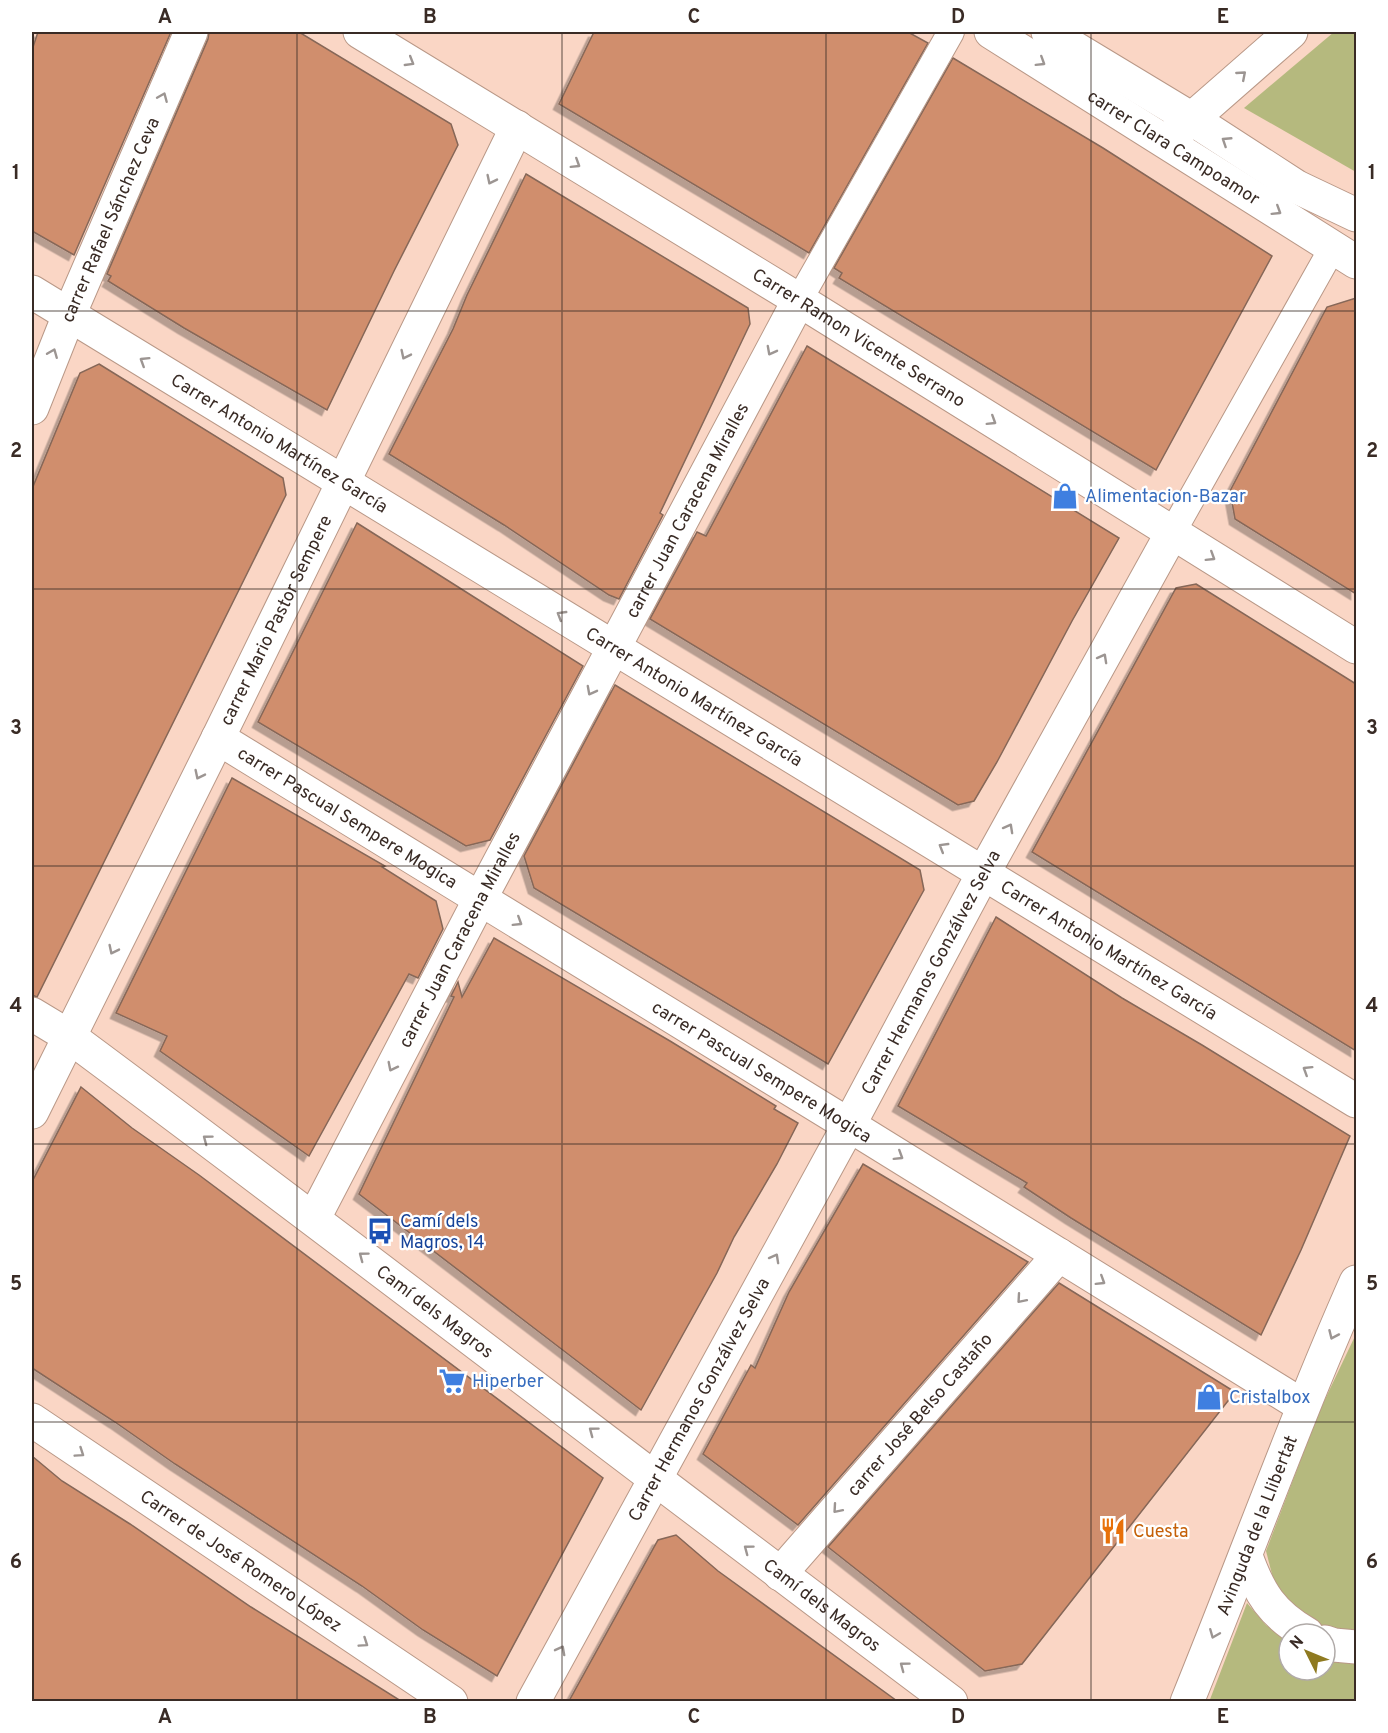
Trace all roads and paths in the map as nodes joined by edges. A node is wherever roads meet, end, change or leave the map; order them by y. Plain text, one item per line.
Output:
1 (191, 32) edge
2 (360, 32) edge
3 (951, 32) edge
4 (991, 32) edge
5 (1048, 32) edge
6 (1291, 32) edge
7 (1192, 119) junction
8 (517, 127) junction
9 (1167, 141) junction
10 (1356, 215) edge
11 (1345, 255) edge
12 (32, 292) edge
13 (798, 300) junction
14 (69, 315) junction
15 (32, 408) edge
16 (342, 483) junction
17 (1172, 533) junction
18 (1356, 647) edge
19 (614, 648) junction
20 (218, 738) junction
21 (984, 872) junction
22 (480, 899) junction
23 (32, 1014) edge
24 (70, 1037) junction
25 (1356, 1101) edge
26 (32, 1112) edge
27 (849, 1125) junction
28 (314, 1218) junction
29 (1059, 1255) junction
30 (1356, 1282) edge
31 (1303, 1406) junction
32 (32, 1420) edge
33 (654, 1478) junction
34 (1246, 1556) junction
35 (780, 1574) junction
36 (1288, 1622) edge
37 (1337, 1645) edge
38 (1356, 1647) edge
39 (451, 1701) edge
40 (533, 1701) edge
41 (951, 1701) edge
42 (1187, 1701) edge

14 -> 1 main road, carrer Rafael Sánchez Ceva
2 -> 8 main road, Carrer Ramon Vicente Serrano
3 - 13 street, carrer Juan Caracena Miralles
4 -> 9 main road, carrer Clara Campoamor
5 - 7 main road, carrer Clara Campoamor
7 -> 6 main road
7 - 9 main road
10 -> 7 main road, carrer Clara Campoamor
8 -> 13 main road, Carrer Ramon Vicente Serrano
8 -> 16 main road, carrer Mario Pastor Sempere
9 -> 11 main road, carrer Clara Campoamor
11 - 17 street, Carrer Hermanos Gonzálvez Selva
12 - 14 main road, Carrer Antonio Martínez García
13 -> 17 main road, Carrer Ramon Vicente Serrano
13 -> 19 main road, carrer Juan Caracena Miralles
15 -> 14 main road, carrer Rafael Sánchez Ceva
16 -> 14 main road, Carrer Antonio Martínez García
19 -> 16 main road, Carrer Antonio Martínez García
16 - 20 main road, carrer Mario Pastor Sempere
17 -> 18 main road, Carrer Ramon Vicente Serrano
21 -> 17 main road, Carrer Hermanos Gonzálvez Selva
21 -> 19 main road, Carrer Antonio Martínez García
19 -> 22 main road, carrer Juan Caracena Miralles
20 - 22 main road, carrer Pascual Sempere Mogica
20 -> 24 main road, carrer Mario Pastor Sempere
25 -> 21 main road, Carrer Antonio Martínez García
21 - 27 main road, Carrer Hermanos Gonzálvez Selva
22 -> 27 main road, carrer Pascual Sempere Mogica
22 -> 28 main road, carrer Juan Caracena Miralles
23 - 24 main road, Camí dels Magros
24 - 26 main road, carrer Mario Pastor Sempere
28 -> 24 main road, Camí dels Magros
27 -> 29 main road, carrer Pascual Sempere Mogica
33 -> 27 main road, Carrer Hermanos Gonzálvez Selva
33 -> 28 main road, Camí dels Magros
29 -> 31 main road, carrer Pascual Sempere Mogica
29 -> 35 main road, carrer José Belso Castaño
30 -> 31 main road, Avinguda de la Llibertat
31 - 34 main road, Avinguda de la Llibertat
32 -> 39 main road, Carrer de José Romero López
35 -> 33 main road, Camí dels Magros
40 -> 33 main road, Carrer Hermanos Gonzálvez Selva
34 - 36 main road
34 -> 42 main road, Avinguda de la Llibertat
41 -> 35 main road, Camí dels Magros
37 - 38 main road

